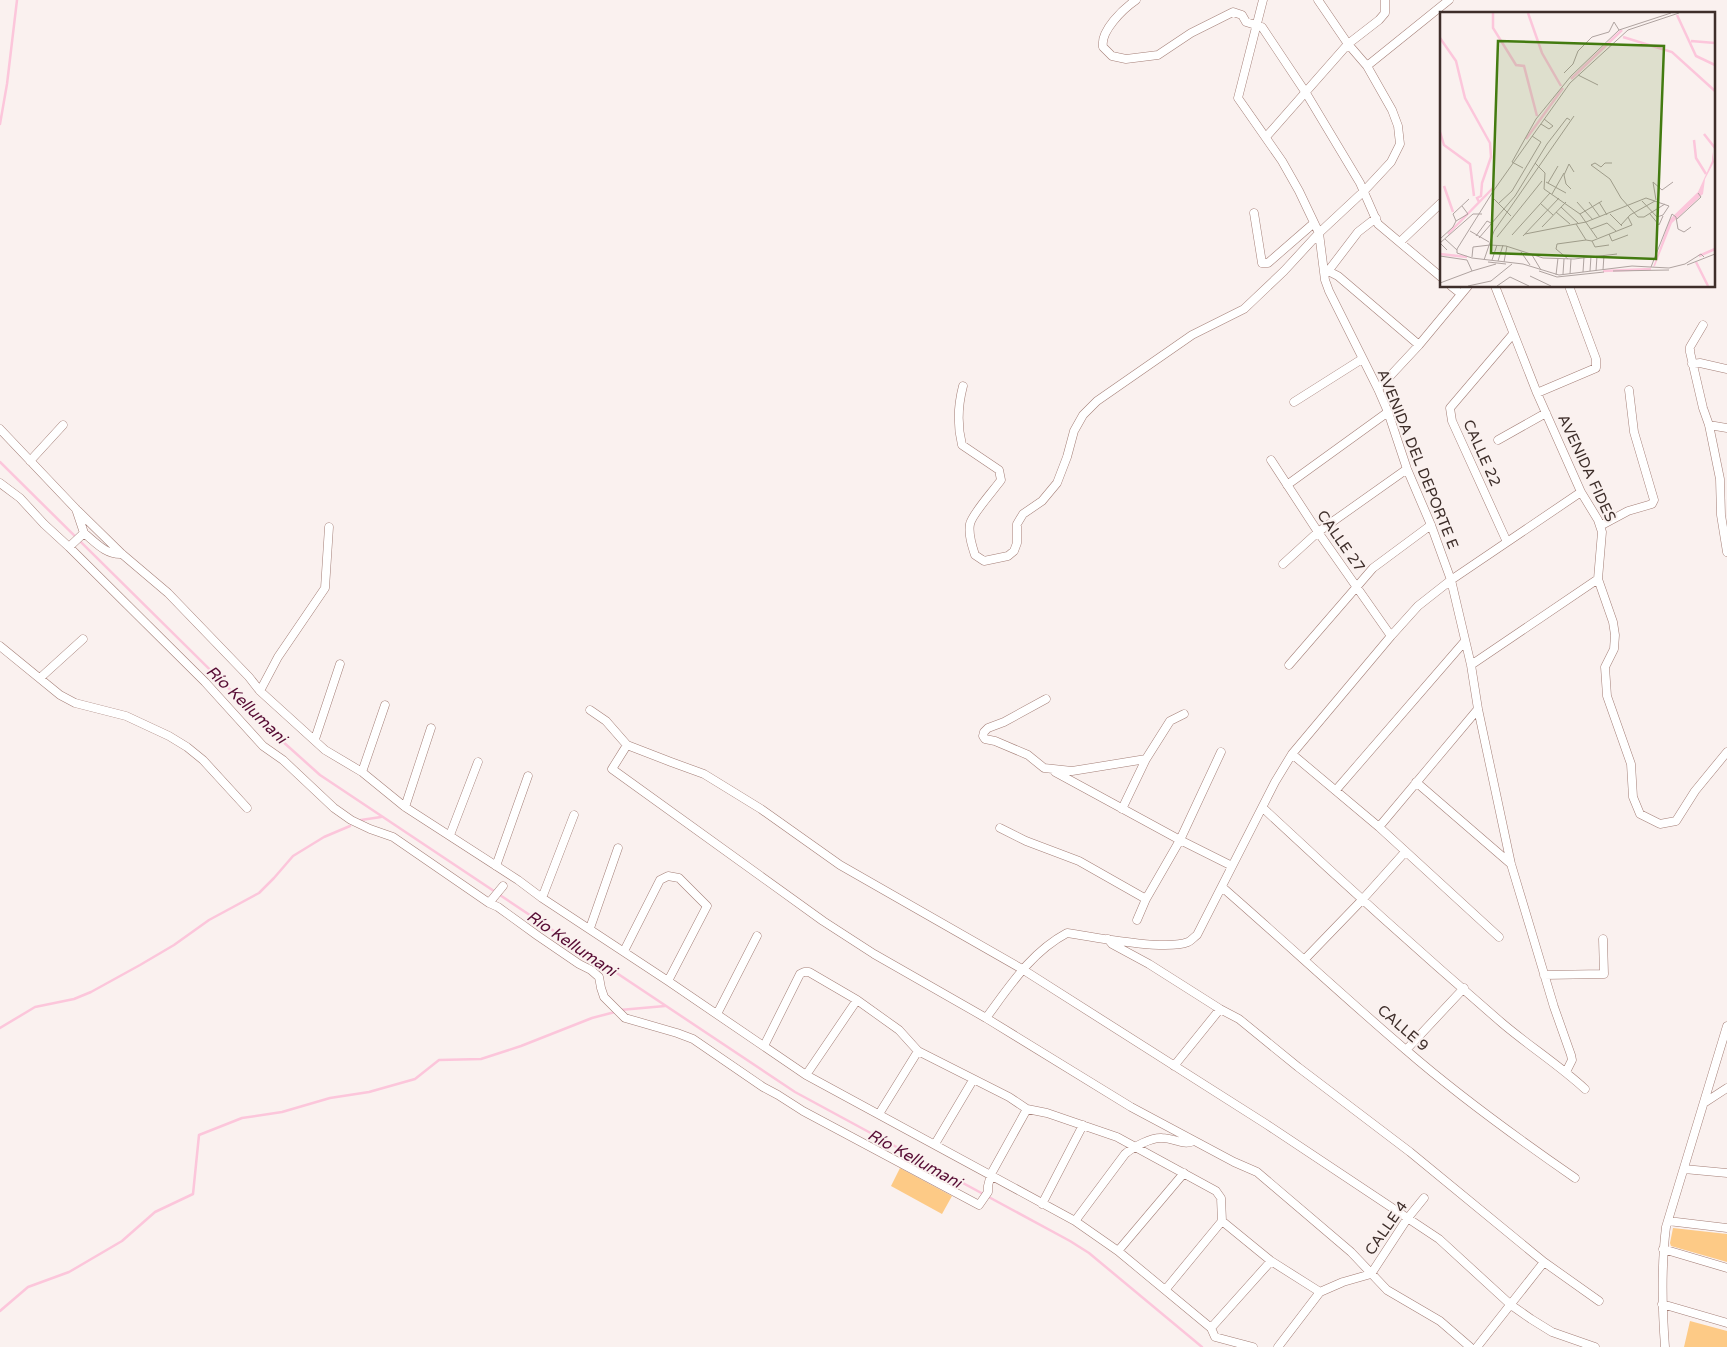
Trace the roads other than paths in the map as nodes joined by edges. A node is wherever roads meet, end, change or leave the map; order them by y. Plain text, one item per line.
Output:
1 (1136, 0) edge
2 (1262, 0) edge
3 (1318, 0) edge
4 (1385, 0) edge
5 (1449, 0) edge
6 (1256, 25) junction
7 (1348, 44) junction
8 (1367, 66) junction
9 (1306, 93) junction
10 (1266, 137) junction
11 (1364, 191) junction
12 (1440, 204) edge
13 (1254, 213) dead end
14 (1376, 218) junction
15 (1314, 223) junction
16 (1319, 233) junction
17 (1400, 242) junction
18 (1326, 269) junction
19 (1440, 276) edge
20 (1454, 288) edge
21 (1466, 288) edge
22 (1496, 288) edge
23 (1570, 288) edge
24 (1461, 294) junction
25 (1703, 325) dead end
26 (1514, 334) junction
27 (1418, 345) junction
28 (1362, 359) junction
29 (1692, 364) junction
30 (1727, 369) edge
31 (963, 386) dead end
32 (1378, 389) junction
33 (1629, 390) dead end
34 (1537, 393) junction
35 (1294, 402) dead end
36 (1388, 412) junction
37 (1546, 413) junction
38 (63, 425) dead end
39 (1709, 425) junction
40 (0, 428) edge
41 (1727, 428) edge
42 (1498, 440) dead end
43 (1272, 460) dead end
44 (30, 461) junction
45 (1407, 469) junction
46 (0, 483) edge
47 (1724, 483) edge
48 (1287, 485) junction
49 (1581, 492) junction
50 (76, 509) junction
51 (1431, 525) junction
52 (1600, 526) junction
53 (329, 527) dead end
54 (1318, 532) junction
55 (1725, 533) edge
56 (82, 534) junction
57 (1507, 542) junction
58 (72, 545) junction
59 (1727, 552) edge
60 (122, 554) junction
61 (1283, 564) dead end
62 (1598, 579) junction
63 (1451, 580) junction
64 (1357, 587) junction
65 (1391, 636) junction
66 (83, 639) dead end
67 (1464, 641) junction
68 (0, 646) edge
69 (340, 664) dead end
70 (1289, 665) dead end
71 (1472, 665) junction
72 (40, 678) junction
73 (260, 691) junction
74 (1046, 699) dead end
75 (385, 705) dead end
76 (1478, 709) junction
77 (590, 710) dead end
78 (1184, 714) dead end
79 (431, 728) dead end
80 (315, 739) junction
81 (628, 744) junction
82 (1221, 752) dead end
83 (1727, 752) edge
84 (1292, 754) junction
85 (1146, 759) junction
86 (478, 762) dead end
87 (1044, 768) junction
88 (362, 772) junction
89 (528, 776) dead end
90 (1416, 782) junction
91 (1336, 790) junction
92 (405, 807) junction
93 (247, 808) dead end
94 (1263, 808) junction
95 (1122, 809) junction
96 (574, 816) dead end
97 (1379, 827) junction
98 (1000, 828) dead end
99 (450, 835) junction
100 (1180, 840) junction
101 (618, 848) dead end
102 (1405, 852) junction
103 (1511, 864) junction
104 (496, 866) junction
105 (1232, 866) junction
106 (1222, 887) junction
107 (501, 888) dead end
108 (542, 898) junction
109 (1146, 899) junction
110 (492, 900) junction
111 (1362, 900) junction
112 (1137, 920) dead end
113 (590, 928) junction
114 (757, 936) dead end
115 (1499, 937) dead end
116 (1108, 938) junction
117 (1603, 939) dead end
118 (624, 951) junction
119 (1305, 959) junction
120 (1022, 969) junction
121 (1544, 975) junction
122 (668, 981) junction
123 (1464, 988) junction
124 (857, 1000) junction
125 (1220, 1009) junction
126 (717, 1014) junction
127 (986, 1018) junction
128 (1727, 1026) edge
129 (764, 1046) junction
130 (918, 1050) junction
131 (1406, 1050) junction
132 (1174, 1066) junction
133 (1566, 1072) junction
134 (806, 1075) junction
135 (973, 1080) junction
136 (1727, 1088) edge
137 (1585, 1089) dead end
138 (1704, 1103) junction
139 (1026, 1109) junction
140 (879, 1114) junction
141 (1083, 1125) junction
142 (1194, 1141) junction
143 (936, 1144) junction
144 (1134, 1146) junction
145 (1684, 1169) junction
146 (1184, 1173) junction
147 (1727, 1173) edge
148 (991, 1174) junction
149 (1575, 1178) dead end
150 (1424, 1198) dead end
151 (1042, 1204) junction
152 (1407, 1219) junction
153 (1075, 1221) junction
154 (1222, 1221) junction
155 (1668, 1221) junction
156 (1727, 1228) edge
157 (1663, 1249) junction
158 (1118, 1251) junction
159 (1271, 1261) junction
160 (1544, 1262) junction
161 (1727, 1268) edge
162 (1371, 1274) junction
163 (1166, 1290) junction
164 (1320, 1292) junction
165 (1599, 1302) dead end
166 (1662, 1304) junction
167 (1511, 1305) junction
168 (1727, 1323) edge
169 (1211, 1328) junction
170 (1253, 1347) edge
171 (1278, 1347) edge
172 (1470, 1347) edge
173 (1477, 1347) edge
174 (1595, 1347) edge
175 (1665, 1347) edge

1 - 6 street
2 - 6 street
3 - 7 street
4 - 7 street
5 - 8 street
6 - 9 street
6 - 10 street, AVENIDA DEL DEPORTE E
7 - 8 street
7 - 9 street
8 - 11 street
9 - 10 street
9 - 11 street
10 - 15 street, AVENIDA DEL DEPORTE E
11 - 14 street
11 - 16 street
12 - 17 street
13 - 15 street
14 - 17 street
14 - 18 street
15 - 16 street, AVENIDA DEL DEPORTE E
16 - 18 street, AVENIDA DEL DEPORTE E
16 - 31 street
17 - 19 street
18 - 27 street
18 - 28 street, AVENIDA DEL DEPORTE E
20 - 24 street
21 - 24 street
22 - 26 street, AVENIDA FIDES
23 - 34 street
24 - 27 street
25 - 29 street
26 - 34 street, AVENIDA FIDES
26 - 57 street, CALLE 22
27 - 32 street
28 - 32 street, AVENIDA DEL DEPORTE E
28 - 35 street
29 - 30 street
29 - 39 street
32 - 36 street, AVENIDA DEL DEPORTE E
33 - 52 street
34 - 37 street, AVENIDA FIDES
36 - 45 street, AVENIDA DEL DEPORTE E
36 - 48 street
37 - 42 street
37 - 49 street, AVENIDA FIDES
38 - 44 street
39 - 41 street
39 - 47 street
40 - 44 street
43 - 48 street, CALLE 27
44 - 50 street
45 - 51 street, AVENIDA DEL DEPORTE E
45 - 54 street
46 - 58 street
47 - 55 street
48 - 54 street, CALLE 27
49 - 52 street, AVENIDA FIDES
49 - 57 street
50 - 56 street
50 - 60 street
51 - 63 street, AVENIDA DEL DEPORTE E
51 - 64 street
52 - 62 street, AVENIDA FIDES
53 - 73 street
54 - 61 street
54 - 64 street, CALLE 27
55 - 59 street
56 - 58 street
56 - 60 street
57 - 63 street
58 - 110 street
60 - 73 street
62 - 71 street
62 - 83 street
63 - 65 street
63 - 67 street, AVENIDA DEL DEPORTE E
64 - 65 street, CALLE 27
64 - 70 street
65 - 84 street
66 - 72 street
67 - 71 street, AVENIDA DEL DEPORTE E
67 - 91 street
68 - 72 street
69 - 80 street
71 - 76 street, AVENIDA DEL DEPORTE E
72 - 93 street
73 - 80 street
74 - 87 street
75 - 88 street
76 - 90 street
76 - 103 street, AVENIDA DEL DEPORTE E
77 - 81 street
78 - 85 street
79 - 92 street
80 - 88 street
81 - 120 street
81 - 127 street
82 - 100 street
84 - 91 street
84 - 94 street
85 - 87 street
85 - 95 street
86 - 99 street
87 - 95 street
88 - 92 street
89 - 104 street
90 - 97 street
90 - 103 street
91 - 97 street
92 - 99 street
94 - 105 street
94 - 111 street
95 - 100 street
96 - 108 street
97 - 102 street
98 - 109 street
99 - 104 street
100 - 105 street
100 - 109 street
101 - 113 street
102 - 111 street
102 - 115 street
103 - 121 street, AVENIDA DEL DEPORTE E
104 - 108 street
105 - 106 street
106 - 116 street
106 - 119 street, CALLE 9
107 - 110 street
108 - 113 street
109 - 112 street
110 - 148 street
111 - 119 street
111 - 123 street
113 - 118 street
114 - 126 street
116 - 120 street
116 - 125 street
117 - 121 street
118 - 122 street
118 - 122 street
119 - 131 street, CALLE 9
120 - 127 street
120 - 132 street
121 - 133 street, AVENIDA DEL DEPORTE E
122 - 126 street
123 - 131 street
123 - 133 street
124 - 129 street
124 - 130 street
124 - 134 street
125 - 132 street
125 - 160 street
126 - 129 street
127 - 142 street
128 - 138 street
129 - 134 street
130 - 135 street
130 - 140 street
131 - 149 street, CALLE 9
132 - 152 street
133 - 137 street
134 - 140 street
135 - 139 street
135 - 143 street
136 - 138 street
138 - 145 street
139 - 141 street
139 - 148 street
140 - 143 street
141 - 144 street
141 - 151 street
142 - 144 street
142 - 162 street
143 - 148 street
144 - 146 street
144 - 153 street
145 - 147 street
145 - 155 street
146 - 154 street
146 - 158 street
148 - 151 street
150 - 152 street, CALLE 4
151 - 153 street
152 - 162 street, CALLE 4
152 - 167 street
153 - 158 street
154 - 159 street
154 - 163 street
155 - 156 street
155 - 157 street
157 - 161 street
157 - 166 street
158 - 163 street
159 - 164 street
159 - 169 street
160 - 165 street
160 - 167 street
162 - 164 street
162 - 172 street
163 - 169 street
164 - 171 street
166 - 168 street
166 - 175 street
167 - 173 street
167 - 174 street
169 - 170 street

